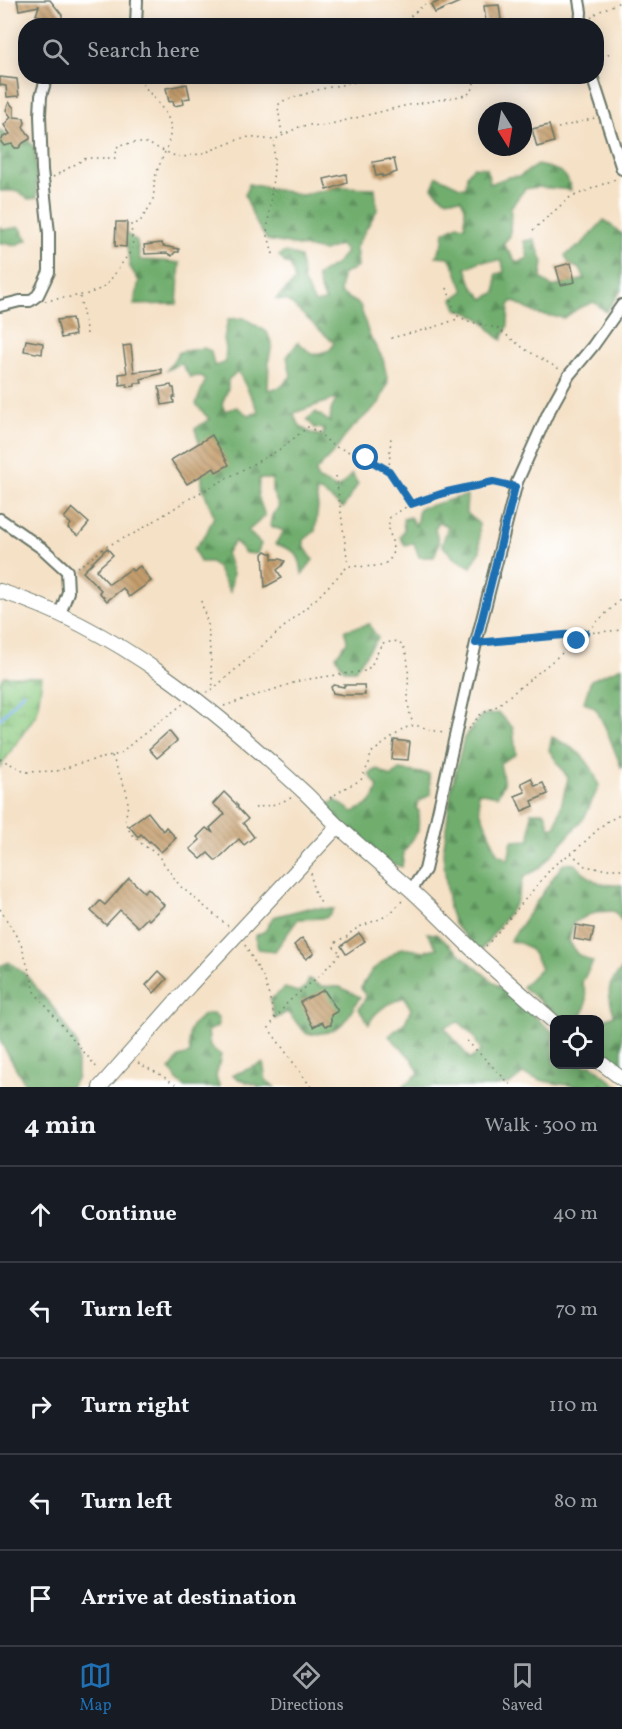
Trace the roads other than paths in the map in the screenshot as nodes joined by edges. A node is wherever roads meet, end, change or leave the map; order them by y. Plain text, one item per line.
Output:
1 (137, 0) edge
2 (579, 0) edge
3 (136, 18) edge
4 (581, 18) edge
5 (45, 84) edge
6 (595, 84) edge
7 (622, 169) edge
8 (622, 305) edge
9 (0, 306) edge
10 (0, 519) edge
11 (0, 591) edge
12 (60, 614) junction
13 (338, 826) junction
14 (411, 890) junction
15 (550, 1018) edge
16 (604, 1065) edge
17 (622, 1079) edge
18 (103, 1083) edge

1 - 3 street
2 - 4 street
5 - 9 street
6 - 7 street
8 - 14 street
10 - 12 street
11 - 12 street
12 - 13 street
13 - 14 street
13 - 18 street
14 - 15 street
16 - 17 street

